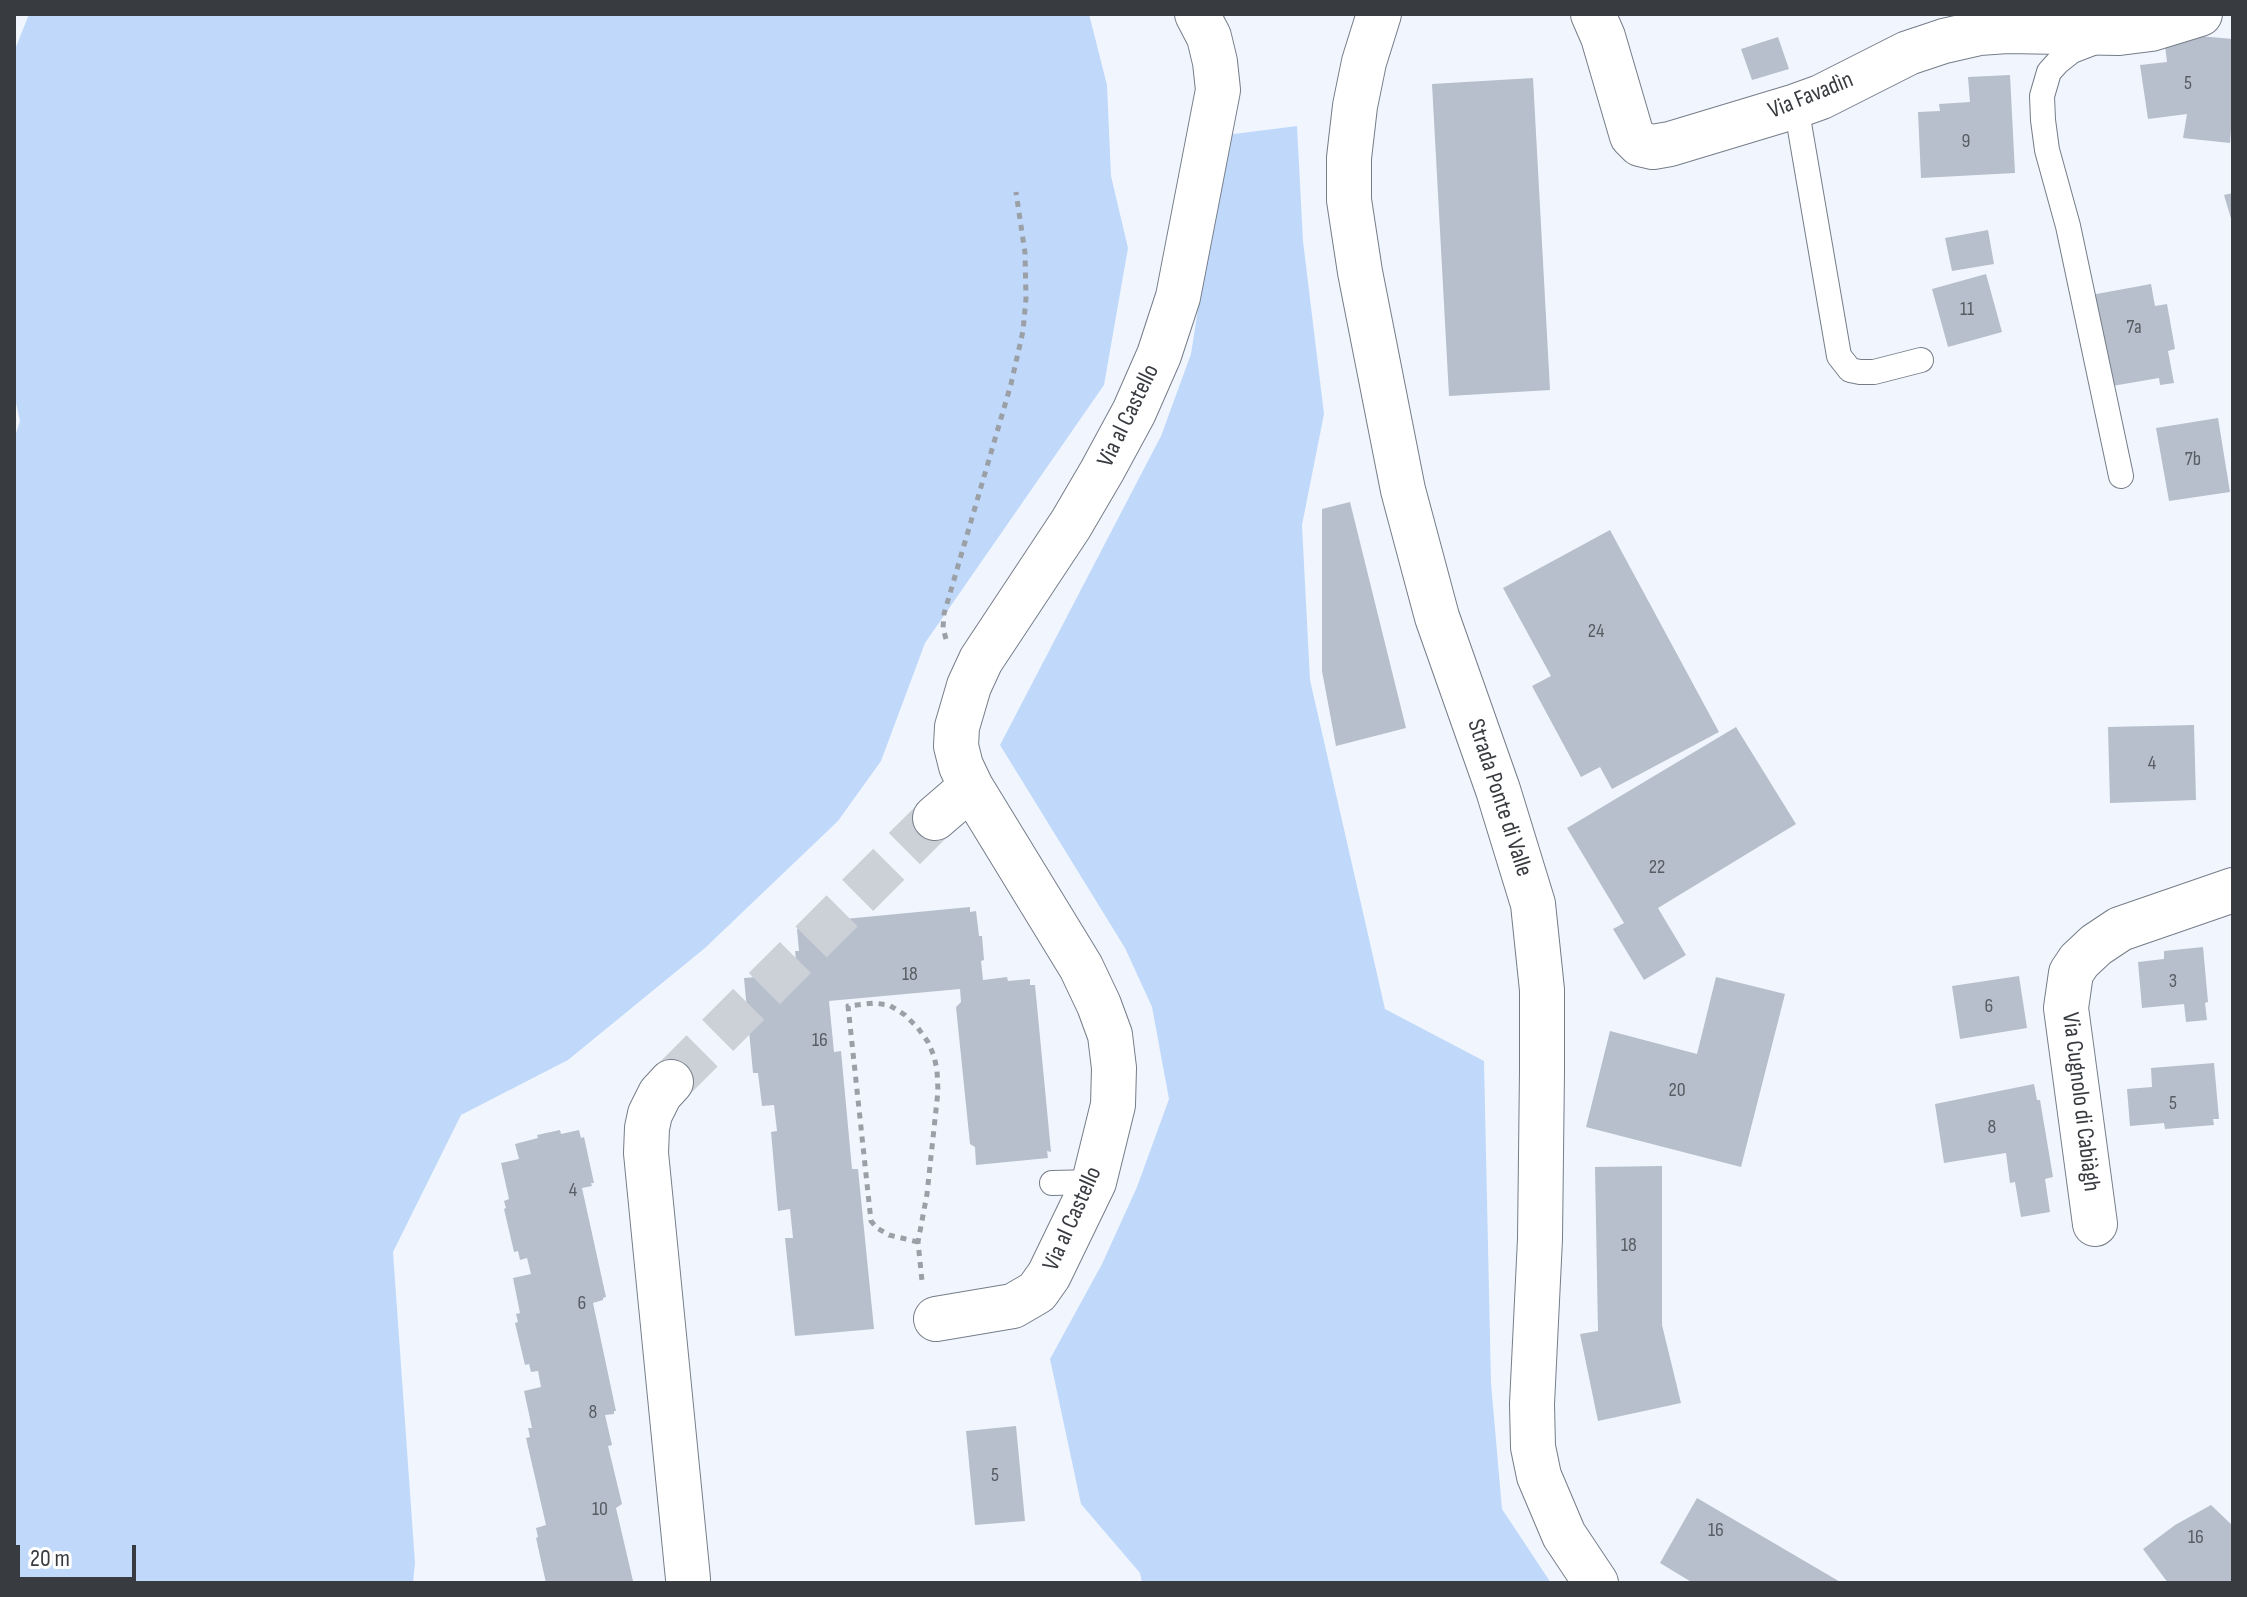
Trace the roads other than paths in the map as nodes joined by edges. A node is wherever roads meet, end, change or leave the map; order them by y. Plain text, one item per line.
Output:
1 (1197, 14) edge
2 (1379, 14) edge
3 (1593, 14) edge
4 (2200, 14) edge
5 (2119, 33) junction
6 (1796, 106) junction
7 (1921, 360) dead end
8 (2121, 476) dead end
9 (971, 787) junction
10 (935, 818) tunnel mouth
11 (2233, 890) edge
12 (671, 1082) tunnel mouth
13 (2095, 1224) dead end
14 (936, 1319) road end
15 (688, 1579) dead end
16 (1596, 1583) edge

1 - 9 street, Via al Castello
2 - 16 street, Strada Ponte di Valle
3 - 6 street, Via Favadìn
4 - 5 street, Via Favadìn
5 - 6 street, Via Favadìn
5 - 8 lane, Via Favadìn
6 - 7 lane
9 - 10 street
9 - 14 street, Via al Castello
11 - 13 street, Via Cugnolo di Cabiàgh
12 - 15 street

